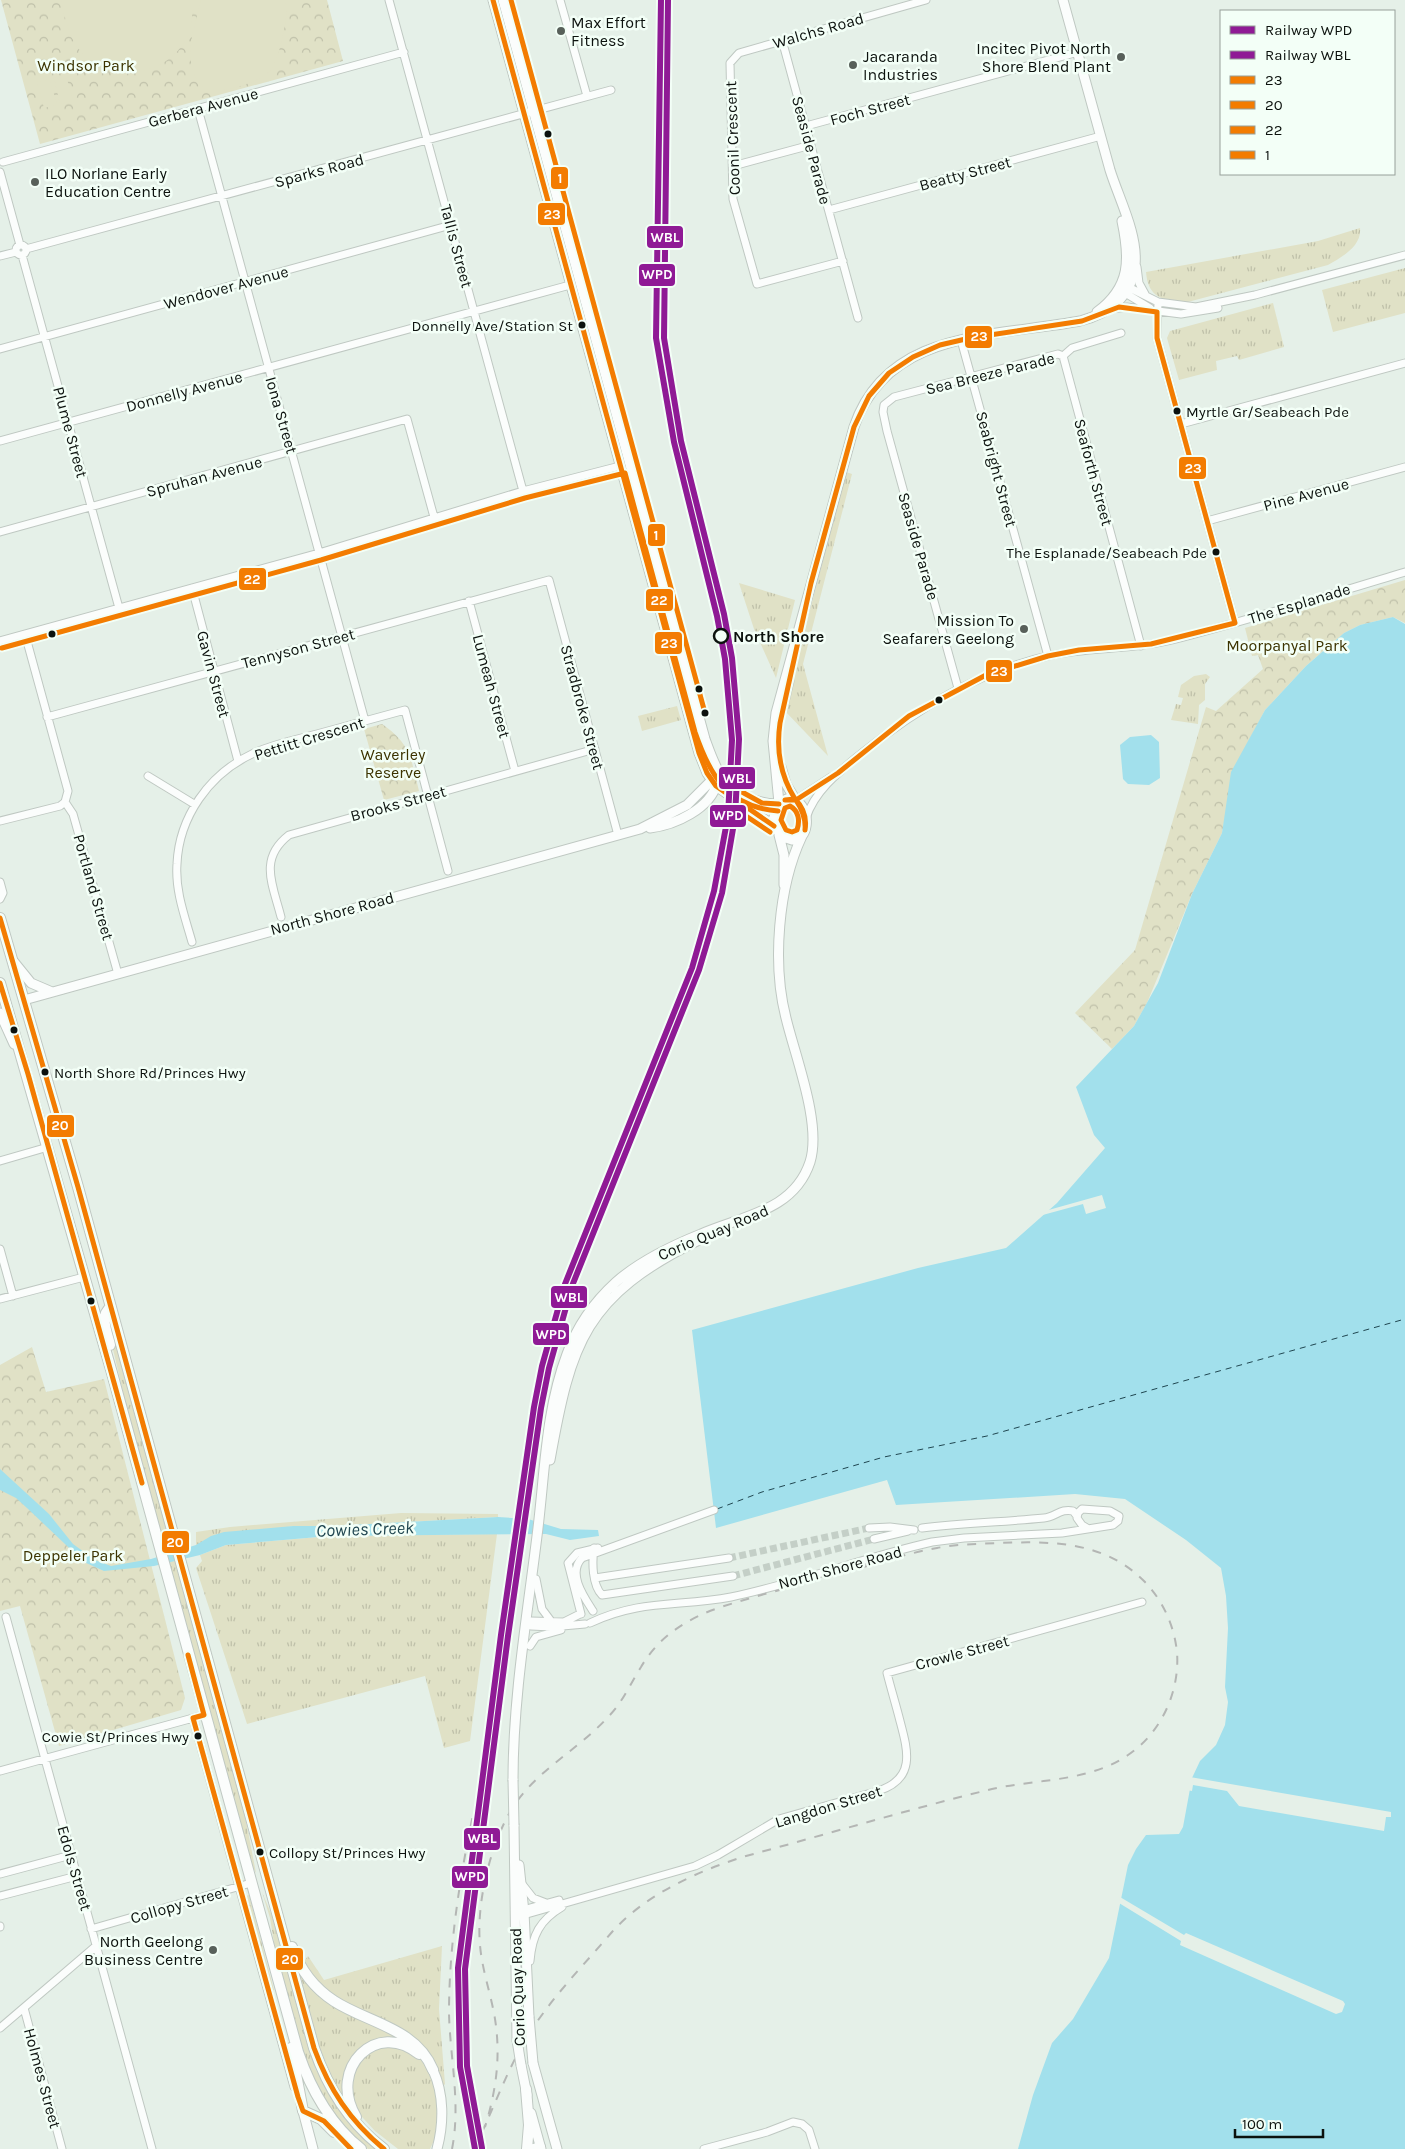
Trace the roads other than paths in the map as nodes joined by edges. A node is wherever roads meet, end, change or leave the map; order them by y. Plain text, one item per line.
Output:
1 (389, 0) edge
2 (493, 0) edge
3 (503, 0) edge
4 (560, 0) edge
5 (926, 0) edge
6 (1064, 0) edge
7 (782, 40) junction
8 (404, 52) junction
9 (1078, 52) junction
10 (739, 53) joint
11 (611, 90) dead end
12 (587, 96) junction
13 (198, 109) junction
14 (533, 110) junction
15 (524, 113) junction
16 (806, 126) junction
17 (1101, 136) junction
18 (428, 140) junction
19 (811, 145) junction
20 (1, 163) edge
21 (732, 166) junction
22 (0, 172) edge
23 (1117, 192) junction
24 (221, 196) junction
25 (829, 210) junction
26 (451, 225) junction
27 (21, 250) junction
28 (1135, 254) junction
29 (1405, 255) edge
30 (0, 256) edge
31 (843, 261) junction
32 (245, 282) junction
33 (570, 285) junction
34 (1124, 289) junction
35 (1255, 295) junction
36 (1148, 298) junction
37 (1158, 302) junction
38 (1110, 309) junction
39 (475, 311) junction
40 (1157, 312) junction
41 (858, 318) dead end
42 (1080, 321) junction
43 (1121, 333) dead end
44 (45, 337) junction
45 (961, 340) junction
46 (0, 349) edge
47 (1062, 356) junction
48 (1405, 363) edge
49 (268, 367) junction
50 (972, 377) junction
51 (886, 403) joint
52 (69, 423) junction
53 (1181, 424) junction
54 (0, 441) edge
55 (292, 452) junction
56 (630, 464) junction
57 (620, 466) junction
58 (1405, 467) edge
59 (523, 491) junction
60 (91, 507) junction
61 (434, 517) junction
62 (1207, 521) junction
63 (0, 532) edge
64 (319, 553) junction
65 (1405, 572) edge
66 (549, 580) joint
67 (192, 588) junction
68 (469, 601) junction
69 (119, 608) junction
70 (1235, 623) junction
71 (25, 634) junction
72 (342, 636) junction
73 (0, 641) edge
74 (1141, 646) junction
75 (793, 656) junction
76 (1048, 656) junction
77 (213, 672) junction
78 (958, 688) junction
79 (47, 717) junction
80 (365, 721) junction
81 (595, 749) junction
82 (238, 761) junction
83 (515, 771) junction
84 (719, 772) junction
85 (838, 773) junction
86 (148, 776) dead end
87 (714, 784) junction
88 (427, 795) junction
89 (795, 799) junction
90 (65, 802) junction
91 (779, 803) junction
92 (194, 804) junction
93 (806, 818) junction
94 (0, 821) edge
95 (774, 826) junction
96 (618, 835) junction
97 (780, 835) junction
98 (802, 836) junction
99 (448, 871) dead end
100 (0, 882) edge
101 (0, 899) edge
102 (784, 903) junction
103 (281, 917) dead end
104 (0, 918) edge
105 (192, 942) dead end
106 (11, 959) junction
107 (118, 974) junction
108 (0, 983) edge
109 (52, 992) junction
110 (24, 1000) junction
111 (2, 1008) edge
112 (48, 1147) junction
113 (0, 1161) edge
114 (0, 1250) edge
115 (84, 1277) junction
116 (13, 1296) junction
117 (0, 1299) edge
118 (111, 1307) junction
119 (112, 1373) junction
120 (714, 1510) dead end
121 (1077, 1516) junction
122 (870, 1528) tunnel mouth
123 (922, 1528) dead end
124 (1087, 1528) junction
125 (1059, 1533) junction
126 (874, 1538) tunnel mouth
127 (536, 1542) junction
128 (593, 1551) junction
129 (729, 1558) tunnel mouth
130 (733, 1576) tunnel mouth
131 (595, 1578) junction
132 (536, 1579) junction
133 (1142, 1602) dead end
134 (622, 1610) junction
135 (593, 1611) junction
136 (580, 1614) junction
137 (6, 1617) dead end
138 (551, 1621) junction
139 (528, 1624) junction
140 (588, 1624) junction
141 (573, 1626) junction
142 (530, 1646) junction
143 (204, 1715) junction
144 (193, 1718) junction
145 (44, 1760) junction
146 (513, 1764) junction
147 (0, 1772) edge
148 (901, 1776) joint
149 (514, 1825) junction
150 (71, 1855) junction
151 (0, 1874) edge
152 (77, 1876) junction
153 (267, 1878) junction
154 (251, 1883) junction
155 (522, 1884) junction
156 (240, 1886) junction
157 (0, 1896) edge
158 (574, 1899) junction
159 (548, 1903) junction
160 (276, 1909) junction
161 (519, 1913) junction
162 (91, 1928) junction
163 (96, 1946) junction
164 (527, 1993) junction
165 (24, 2008) junction
166 (287, 2014) junction
167 (0, 2028) edge
168 (433, 2070) junction
169 (526, 2089) junction
170 (303, 2111) junction
171 (374, 2141) junction
172 (556, 2146) edge
173 (538, 2148) edge
174 (62, 2149) edge
175 (152, 2149) edge
176 (313, 2149) edge
177 (351, 2149) edge
178 (361, 2149) edge
179 (384, 2149) edge
180 (437, 2149) edge
181 (526, 2149) edge
182 (704, 2149) edge
183 (815, 2149) edge

1 - 8 street, Tallis Street
2 - 15 main road
3 - 14 main road
4 - 12 street
5 - 7 street, Walchs Road
6 - 9 main road
7 - 10 street, Walchs Road
7 - 16 street, Seaside Parade
8 - 13 street, Gerbera Avenue
8 - 18 street, Tallis Street
9 - 16 street, Foch Street
9 - 17 main road
10 - 21 street, Coonil Crescent
11 - 12 street, Sparks Road
12 - 14 street, Sparks Road
13 - 20 street, Gerbera Avenue
13 - 24 street, Iona Street
14 - 15 street, Sparks Road
14 - 56 main road
15 - 18 street, Sparks Road
15 - 33 main road
16 - 19 street, Seaside Parade
17 - 23 main road
17 - 25 street, Beatty Street
18 - 24 street, Sparks Road
18 - 26 street, Tallis Street
19 - 21 street
19 - 25 street, Seaside Parade
21 - 31 street, Coonil Crescent
22 - 27 street, Plume Street
23 - 28 main road
23 - 34 main road
24 - 27 street, Sparks Road
24 - 32 street, Iona Street
25 - 31 street, Seaside Parade
26 - 32 street, Wendover Avenue
26 - 39 street, Tallis Street
27 - 30 street, Sparks Road
27 - 44 street, Plume Street
28 - 34 main road
28 - 36 street
29 - 35 street
31 - 41 street, Seaside Parade
32 - 44 street, Wendover Avenue
32 - 49 street, Iona Street
33 - 39 street, Donnelly Avenue
33 - 57 main road
34 - 36 street
34 - 38 main road
34 - 40 street
34 - 42 main road
35 - 37 street
35 - 40 street
36 - 37 street
37 - 40 street
38 - 40 street
38 - 42 main road
39 - 49 street, Donnelly Avenue
39 - 59 street, Tallis Street
40 - 53 street
42 - 45 main road
43 - 47 street, Sea Breeze Parade
44 - 46 street, Wendover Avenue
44 - 52 street, Plume Street
45 - 50 street, Seabright Street
45 - 75 main road
47 - 50 street, Sea Breeze Parade
47 - 74 street, Seaforth Street
48 - 53 street
49 - 52 street, Donnelly Avenue
49 - 55 street, Iona Street
50 - 51 street, Sea Breeze Parade
50 - 76 street, Seabright Street
51 - 78 street, Seaside Parade
52 - 54 street, Donnelly Avenue
52 - 60 street, Plume Street
53 - 62 street
55 - 60 street, Spruhan Avenue
55 - 61 street, Spruhan Avenue
55 - 64 street, Iona Street
56 - 57 main road
56 - 84 main road
57 - 59 street
57 - 87 main road
58 - 62 street, Pine Avenue
59 - 61 street
60 - 63 street, Spruhan Avenue
60 - 69 street, Plume Street
61 - 64 street
62 - 70 street
64 - 67 street
64 - 72 street, Iona Street
65 - 70 street, The Esplanade
66 - 68 street, Tennyson Street
66 - 81 street, Stradbroke Street
67 - 69 street
67 - 77 street, Gavin Street
68 - 72 street, Tennyson Street
68 - 83 street, Lumeah Street
69 - 71 street
70 - 74 street, The Esplanade
71 - 73 street
71 - 79 street
72 - 77 street, Tennyson Street
72 - 80 street, Iona Street
74 - 76 street, The Esplanade
75 - 89 main road
75 - 91 main road
76 - 78 street, The Esplanade
77 - 79 street, Tennyson Street
77 - 82 street, Gavin Street
78 - 85 street, The Esplanade
79 - 90 street
80 - 82 street, Pettitt Crescent
80 - 88 street, Pettitt Crescent
81 - 83 street, Brooks Street
81 - 96 street, Stradbroke Street
82 - 92 street, Pettitt Crescent
83 - 88 street, Brooks Street
84 - 87 main road, North Shore Road
84 - 91 main road
85 - 89 street, The Esplanade
85 - 93 street, The Esplanade
86 - 92 street
87 - 95 main road
87 - 96 main road, North Shore Road
88 - 99 street
88 - 103 street, Brooks Street
89 - 91 main road
89 - 93 main road
90 - 94 street
90 - 107 street, Portland Street
91 - 95 main road
92 - 105 street, Pettitt Crescent
93 - 98 main road
95 - 97 main road
96 - 107 main road, North Shore Road
97 - 98 main road
97 - 102 main road, Corio Quay Road
98 - 102 main road, Corio Quay Road
100 - 101 street
102 - 127 main road, Corio Quay Road
104 - 106 highway
106 - 109 main road
106 - 110 highway
107 - 109 main road, North Shore Road
108 - 111 highway
109 - 110 main road, North Shore Road
110 - 111 highway
110 - 118 highway
111 - 112 highway
112 - 113 street
112 - 115 highway
114 - 116 street
115 - 116 street
115 - 119 highway
116 - 117 street
118 - 119 highway
118 - 153 highway
119 - 143 highway
120 - 128 street
121 - 123 street
121 - 124 street
121 - 124 street, North Shore Road
121 - 125 street, North Shore Road
122 - 126 street
124 - 125 street, North Shore Road
125 - 134 street, North Shore Road
127 - 132 main road, Corio Quay Road
127 - 139 main road, Corio Quay Road
128 - 131 street
128 - 135 street
128 - 136 street
129 - 131 street
130 - 131 street
132 - 138 street
132 - 139 main road, Corio Quay Road
133 - 148 street, Crowle Street
134 - 135 street, North Shore Road
134 - 140 street, North Shore Road
135 - 136 street, North Shore Road
135 - 140 street
136 - 138 street, North Shore Road
136 - 140 street
137 - 145 street, Edols Street
138 - 139 street, North Shore Road
139 - 141 street, North Shore Road
139 - 142 main road, Corio Quay Road
139 - 146 main road, Corio Quay Road
140 - 141 street, North Shore Road
141 - 142 street, North Shore Road
142 - 146 main road, Corio Quay Road
143 - 144 street
143 - 154 highway
144 - 145 street
144 - 156 street
145 - 147 street
145 - 150 street, Edols Street
146 - 149 main road, Corio Quay Road, bridge
148 - 158 street, Langdon Street
149 - 155 main road, Corio Quay Road
149 - 161 main road, Corio Quay Road
150 - 151 street
150 - 152 street, Edols Street
152 - 157 street
152 - 162 street, Edols Street
153 - 154 highway, Collopy Street
153 - 160 highway
154 - 156 street, Collopy Street
154 - 166 highway
155 - 159 street
155 - 161 main road, Corio Quay Road
156 - 162 street, Collopy Street
156 - 170 street
158 - 159 street, Langdon Street
158 - 161 street, Langdon Street
158 - 164 street
159 - 161 street, Langdon Street
160 - 168 highway
160 - 171 highway
161 - 164 main road, Corio Quay Road
161 - 169 main road, Corio Quay Road, bridge
162 - 163 street, Edols Street
163 - 165 street
163 - 175 street, Edols Street
164 - 172 main road, Corio Quay Road, bridge
165 - 167 street
165 - 174 street, Holmes Street
166 - 170 highway
166 - 178 highway
168 - 171 highway
168 - 180 main road
169 - 173 main road, Corio Quay Road
169 - 181 highway
170 - 176 main road
170 - 177 highway
171 - 179 highway
172 - 173 main road, Corio Quay Road
182 - 183 street

